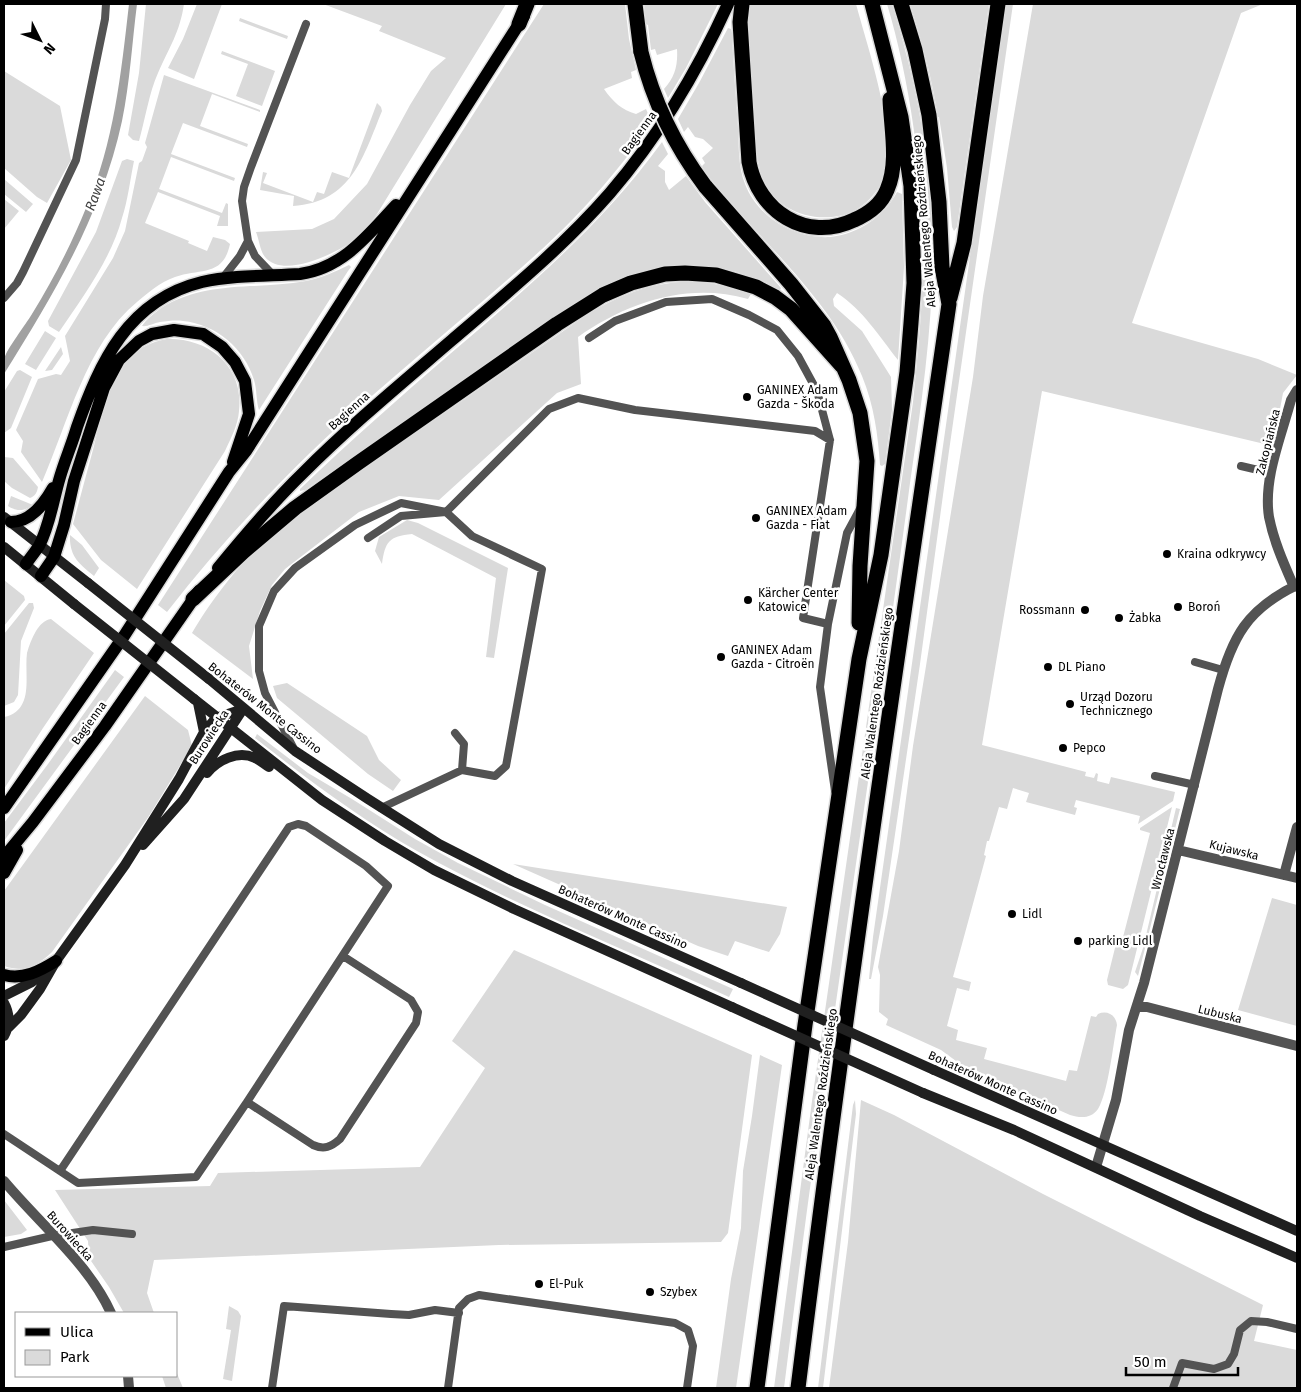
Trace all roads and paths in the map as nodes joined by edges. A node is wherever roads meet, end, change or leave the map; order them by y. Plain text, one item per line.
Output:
1 (106, 4) edge
2 (527, 4) edge
3 (532, 4) edge
4 (634, 4) edge
5 (728, 4) edge
6 (742, 4) edge
7 (872, 4) edge
8 (901, 4) edge
9 (998, 4) edge
10 (306, 24) dead end
11 (519, 24) junction
12 (888, 70) junction
13 (416, 186) junction
14 (248, 241) junction
15 (274, 276) junction
16 (222, 279) junction
17 (4, 298) edge
18 (949, 304) junction
19 (589, 338) dead end
20 (842, 366) junction
21 (1297, 390) edge
22 (830, 440) junction
23 (1241, 466) dead end
24 (229, 472) junction
25 (1271, 473) junction
26 (60, 478) junction
27 (865, 498) junction
28 (446, 512) junction
29 (7, 519) edge
30 (368, 538) dead end
31 (39, 546) junction
32 (4, 547) edge
33 (54, 557) junction
34 (26, 564) junction
35 (41, 576) junction
36 (1296, 586) edge
37 (194, 599) junction
38 (828, 624) junction
39 (859, 659) junction
40 (1195, 662) dead end
41 (1223, 670) junction
42 (196, 701) junction
43 (243, 709) junction
44 (216, 718) junction
45 (230, 728) junction
46 (204, 732) junction
47 (455, 733) dead end
48 (295, 751) junction
49 (462, 770) junction
50 (1155, 776) dead end
51 (1194, 785) junction
52 (304, 787) junction
53 (184, 799) junction
54 (4, 808) edge
55 (381, 808) junction
56 (838, 809) junction
57 (33, 822) junction
58 (1297, 827) edge
59 (1178, 850) junction
60 (4, 857) edge
61 (125, 866) junction
62 (4, 873) edge
63 (1284, 875) junction
64 (1297, 878) edge
65 (343, 956) junction
66 (56, 962) junction
67 (4, 975) edge
68 (4, 996) edge
69 (4, 1003) edge
70 (1137, 1007) junction
71 (6, 1032) edge
72 (1297, 1046) edge
73 (247, 1102) junction
74 (4, 1134) edge
75 (1103, 1146) junction
76 (1096, 1167) junction
77 (60, 1171) junction
78 (4, 1181) edge
79 (1297, 1231) edge
80 (132, 1234) dead end
81 (52, 1236) junction
82 (4, 1246) edge
83 (1297, 1258) edge
84 (111, 1312) edge
85 (459, 1313) junction
86 (1297, 1329) edge
87 (272, 1388) edge
88 (448, 1388) edge
89 (687, 1388) edge
90 (757, 1388) edge
91 (798, 1388) edge
92 (1173, 1388) edge

1 - 17 lane
2 - 11 highway
3 - 11 main road, Bagienna
4 - 20 highway, bridge
5 - 37 main road, Bagienna
6 - 12 highway
7 - 12 highway
8 - 18 highway, Aleja Walentego Roździeńskiego
9 - 18 highway
10 - 14 lane
11 - 13 main road, Bagienna
12 - 39 highway, Aleja Walentego Roździeńskiego
13 - 15 main road
13 - 24 main road, Bagienna
14 - 15 lane
14 - 16 lane
15 - 16 main road
16 - 26 main road
18 - 91 highway, Aleja Walentego Roździeńskiego
19 - 22 lane
20 - 27 highway
20 - 37 highway
21 - 25 street, Zakopiańska
22 - 28 lane
22 - 38 lane
23 - 25 lane
24 - 33 main road
24 - 54 main road, Bagienna
25 - 36 street, Zakopiańska
26 - 29 main road
26 - 31 main road
27 - 38 lane
27 - 39 highway
28 - 30 lane
28 - 48 lane
28 - 49 lane
29 - 31 street, Bohaterów Monte Cassino
31 - 33 street, Bohaterów Monte Cassino
31 - 34 main road
32 - 34 street
33 - 35 main road
33 - 43 street, Bohaterów Monte Cassino, bridge
34 - 35 street
35 - 42 street, bridge
36 - 41 street, Wrocławska
37 - 57 main road, Bagienna
38 - 56 lane
39 - 56 highway, Aleja Walentego Roździeńskiego
40 - 41 lane
41 - 51 street, Wrocławska
42 - 44 street
42 - 46 street
43 - 44 street, Burowiecka
43 - 45 street, Burowiecka
43 - 48 street, Bohaterów Monte Cassino
44 - 45 street
44 - 46 street, Burowiecka
45 - 52 street
45 - 53 street, Burowiecka
46 - 61 street, Burowiecka
47 - 49 lane
48 - 55 street, Bohaterów Monte Cassino
49 - 55 lane
50 - 51 lane
51 - 59 street, Wrocławska
52 - 53 street
52 - 76 street, bridge
53 - 61 street, Burowiecka
55 - 75 street, Bohaterów Monte Cassino, bridge
56 - 90 highway, Aleja Walentego Roździeńskiego
57 - 60 main road, Bagienna
57 - 62 main road
58 - 63 street
59 - 63 street, Kujawska
59 - 70 street, Wrocławska
61 - 66 street, Burowiecka
63 - 64 street, Kujawska
65 - 73 lane
65 - 73 lane
65 - 77 lane
66 - 67 main road
66 - 68 street, Burowiecka
66 - 71 street, Burowiecka
69 - 71 street
70 - 72 street, Lubuska
70 - 75 street, Wrocławska
73 - 77 lane
74 - 77 lane
75 - 76 street, Wrocławska
75 - 79 street, Bohaterów Monte Cassino
76 - 83 street
78 - 81 street, Burowiecka
80 - 81 lane
81 - 82 lane
81 - 84 street, Burowiecka
85 - 87 lane
85 - 88 lane
85 - 89 lane
86 - 92 lane

